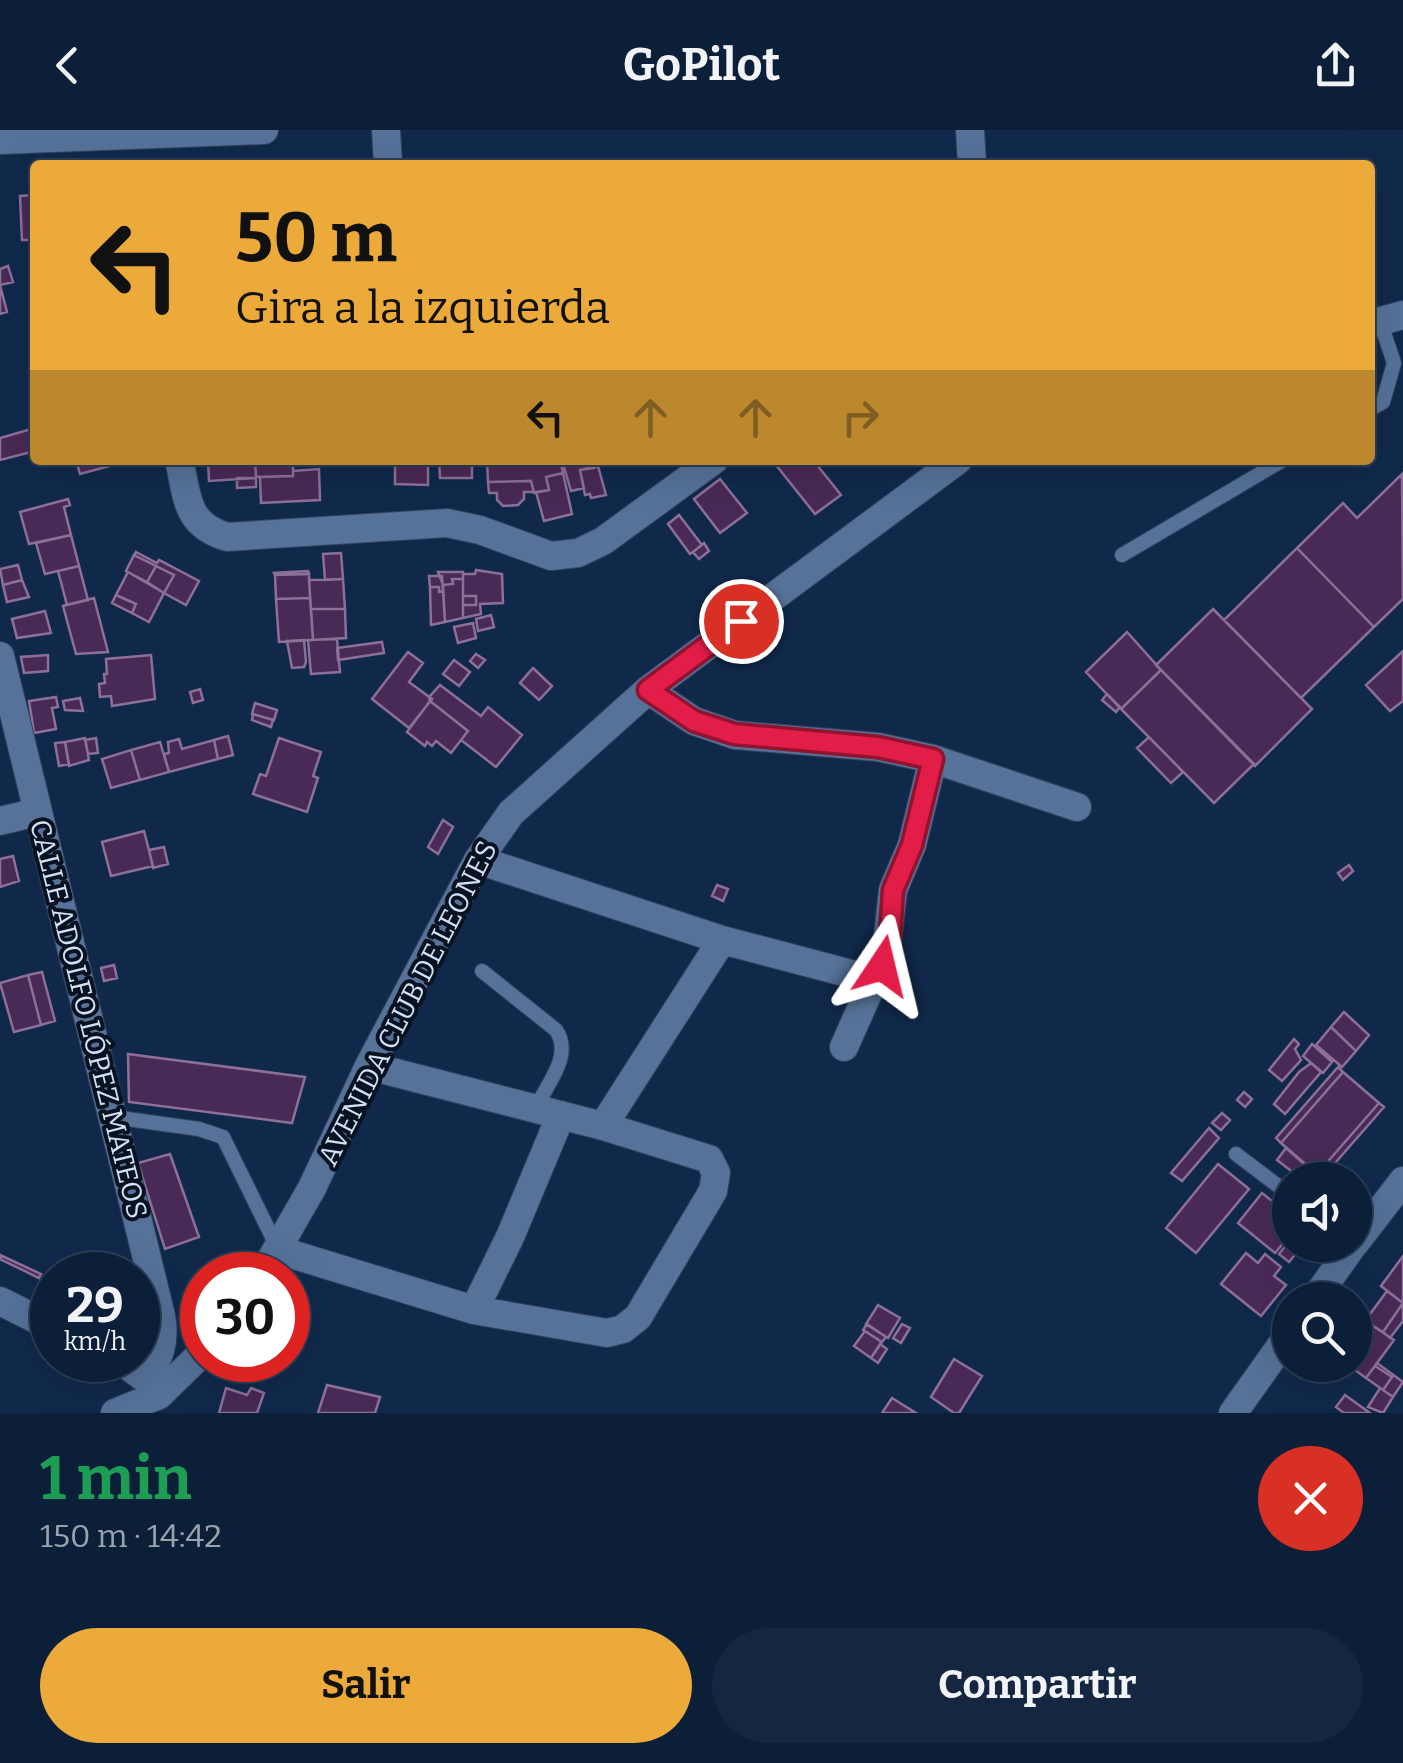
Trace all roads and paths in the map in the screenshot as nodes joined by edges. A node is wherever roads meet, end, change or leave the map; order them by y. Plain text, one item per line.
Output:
1 (264, 130) edge
2 (386, 130) edge
3 (970, 130) edge
4 (0, 140) edge
5 (388, 160) edge
6 (972, 160) edge
7 (1385, 320) edge
8 (1375, 406) edge
9 (179, 465) edge
10 (707, 465) edge
11 (951, 465) edge
12 (1275, 465) edge
13 (1122, 555) dead end
14 (0, 656) edge
15 (648, 690) junction
16 (933, 759) junction
17 (1077, 808) dead end
18 (38, 812) junction
19 (0, 821) edge
20 (478, 860) junction
21 (722, 940) junction
22 (482, 970) dead end
23 (874, 980) junction
24 (844, 1047) dead end
25 (369, 1066) junction
26 (549, 1111) junction
27 (114, 1117) junction
28 (603, 1126) junction
29 (1236, 1154) dead end
30 (1272, 1181) edge
31 (1403, 1181) edge
32 (1372, 1221) edge
33 (278, 1250) junction
34 (0, 1301) edge
35 (474, 1310) junction
36 (30, 1316) edge
37 (1272, 1358) edge
38 (180, 1374) edge
39 (157, 1396) edge
40 (115, 1413) edge
41 (1232, 1413) edge

1 - 4 street
2 - 5 street
3 - 6 street
7 - 8 lane
9 - 10 street
11 - 15 street, AVENIDA CLUB DE LEONES
12 - 13 lane
14 - 18 street, CALLE ADOLFO LÓPEZ MATEOS
15 - 16 street
15 - 20 street, AVENIDA CLUB DE LEONES
16 - 17 street
16 - 23 street
18 - 19 street
18 - 27 street, CALLE ADOLFO LÓPEZ MATEOS
20 - 21 street
20 - 25 street, AVENIDA CLUB DE LEONES
21 - 23 street
21 - 28 street
22 - 26 lane
23 - 24 street
25 - 26 street
25 - 33 street, AVENIDA CLUB DE LEONES
26 - 28 street
26 - 35 street
27 - 33 lane
27 - 39 street, CALLE ADOLFO LÓPEZ MATEOS
28 - 35 street
29 - 30 lane
31 - 32 street
33 - 35 street
34 - 36 street
37 - 41 street
38 - 39 street
39 - 40 street

